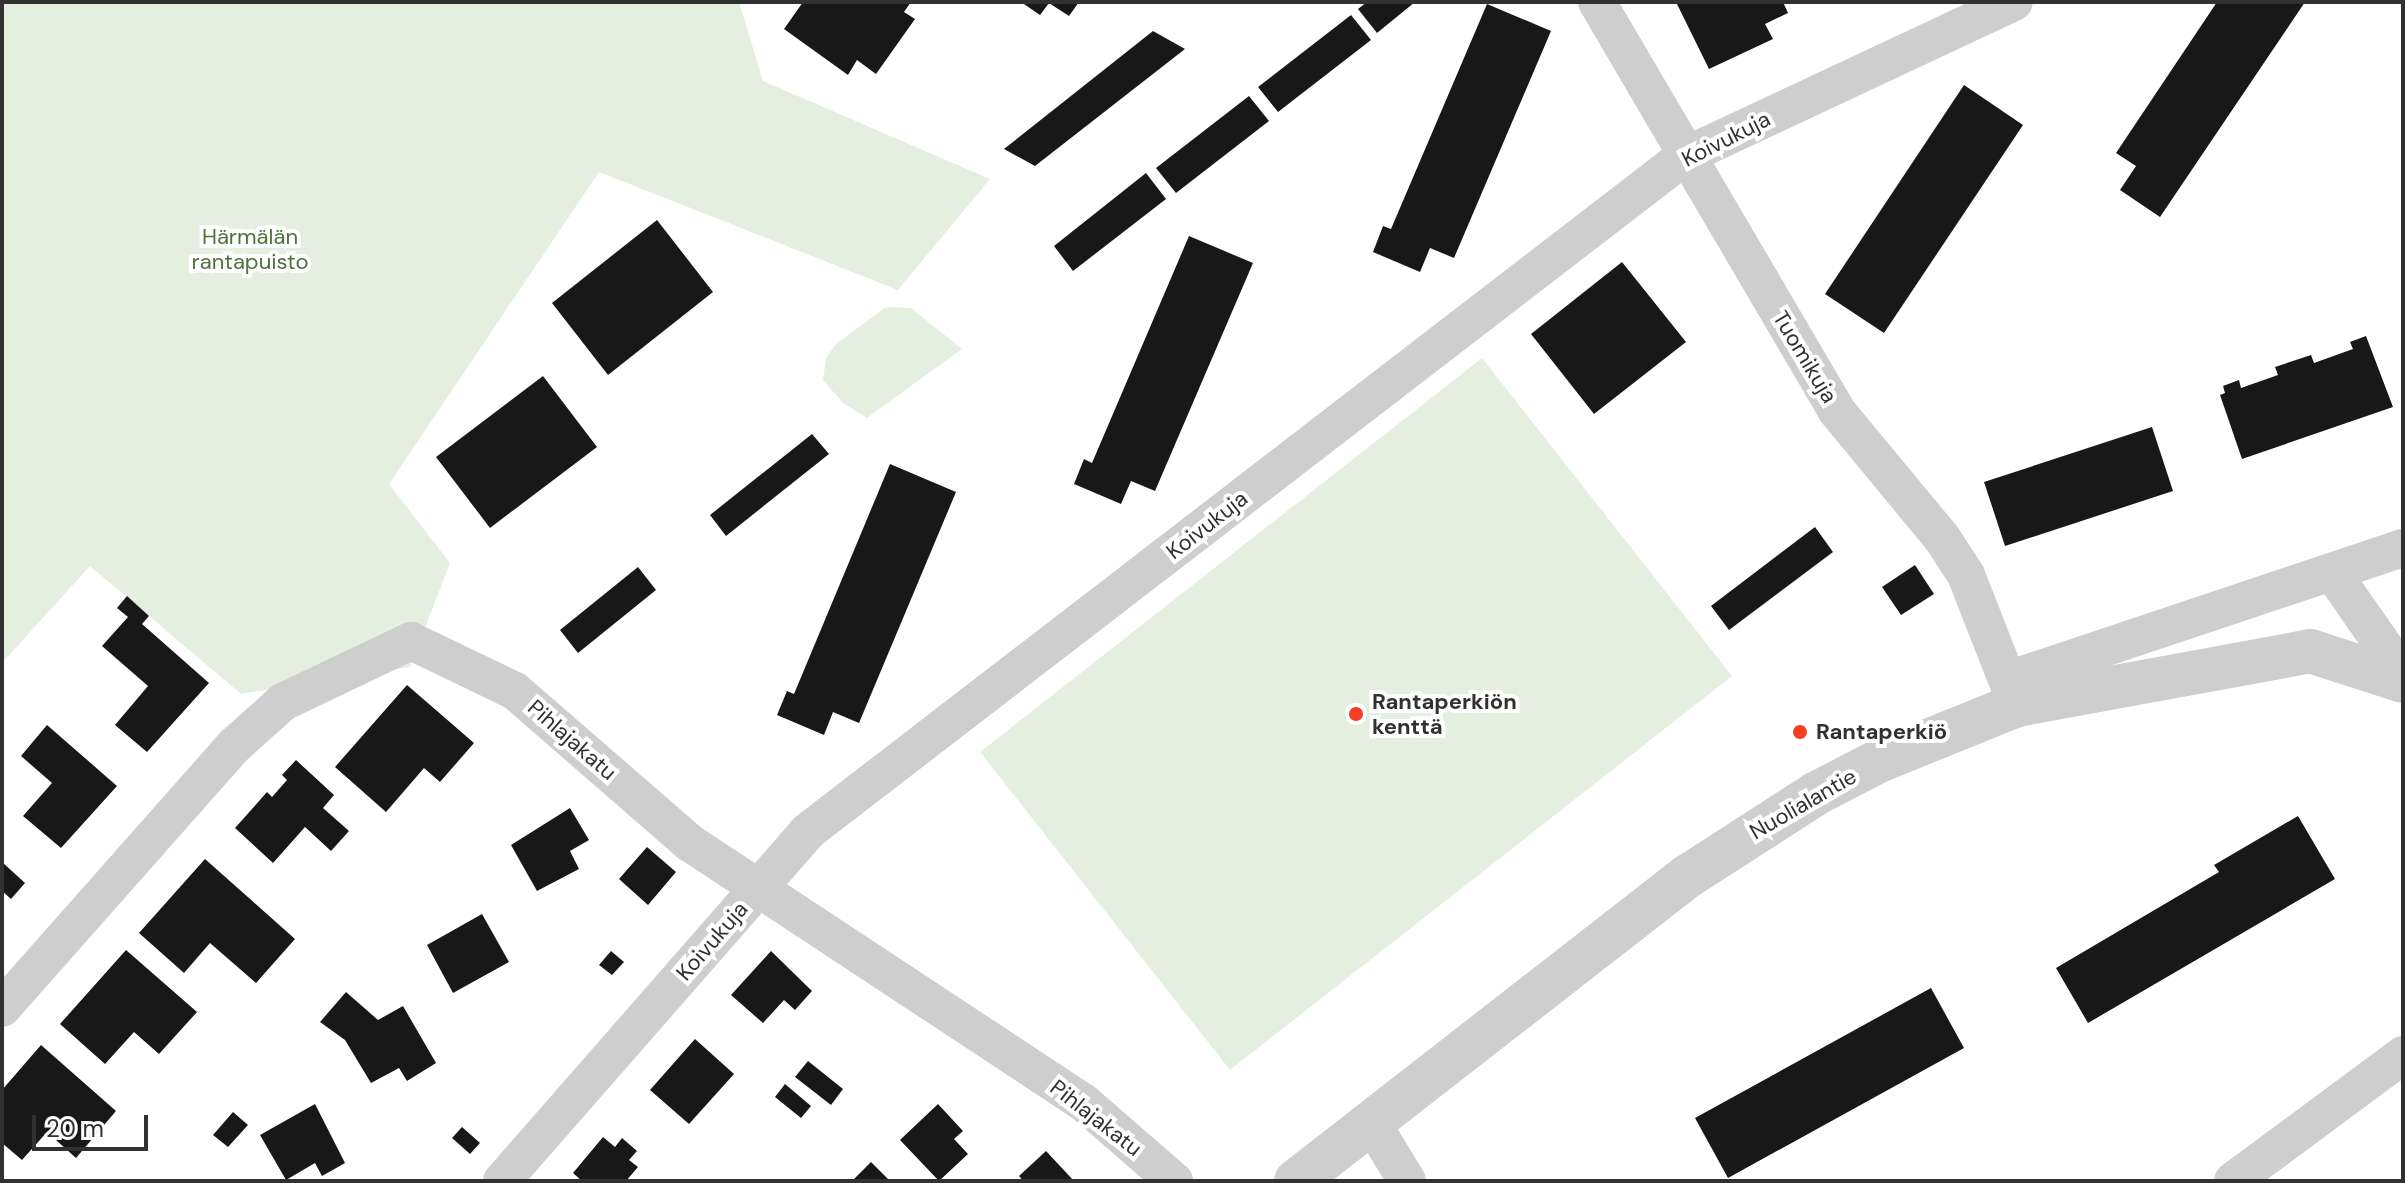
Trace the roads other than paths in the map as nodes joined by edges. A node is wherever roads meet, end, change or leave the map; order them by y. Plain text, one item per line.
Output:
1 (1597, 2) edge
2 (2014, 2) edge
3 (1685, 156) junction
4 (2402, 552) edge
5 (2332, 572) junction
6 (2403, 674) edge
7 (2403, 681) edge
8 (2013, 693) junction
9 (757, 889) junction
10 (2, 1008) edge
11 (2403, 1055) edge
12 (1371, 1122) junction
13 (502, 1181) edge
14 (1174, 1181) edge
15 (1296, 1181) edge
16 (1407, 1181) edge
17 (2233, 1181) edge

1 - 3 street, Tuomikuja
2 - 3 street, Koivukuja
3 - 8 street, Tuomikuja
3 - 9 street, Koivukuja
4 - 5 street
5 - 6 street
5 - 8 street
7 - 8 street, Nuolialantie
8 - 12 street, Nuolialantie
9 - 10 street, Pihlajakatu
9 - 13 street, Koivukuja
9 - 14 street, Pihlajakatu
11 - 17 street
12 - 15 street, Nuolialantie
12 - 16 street

